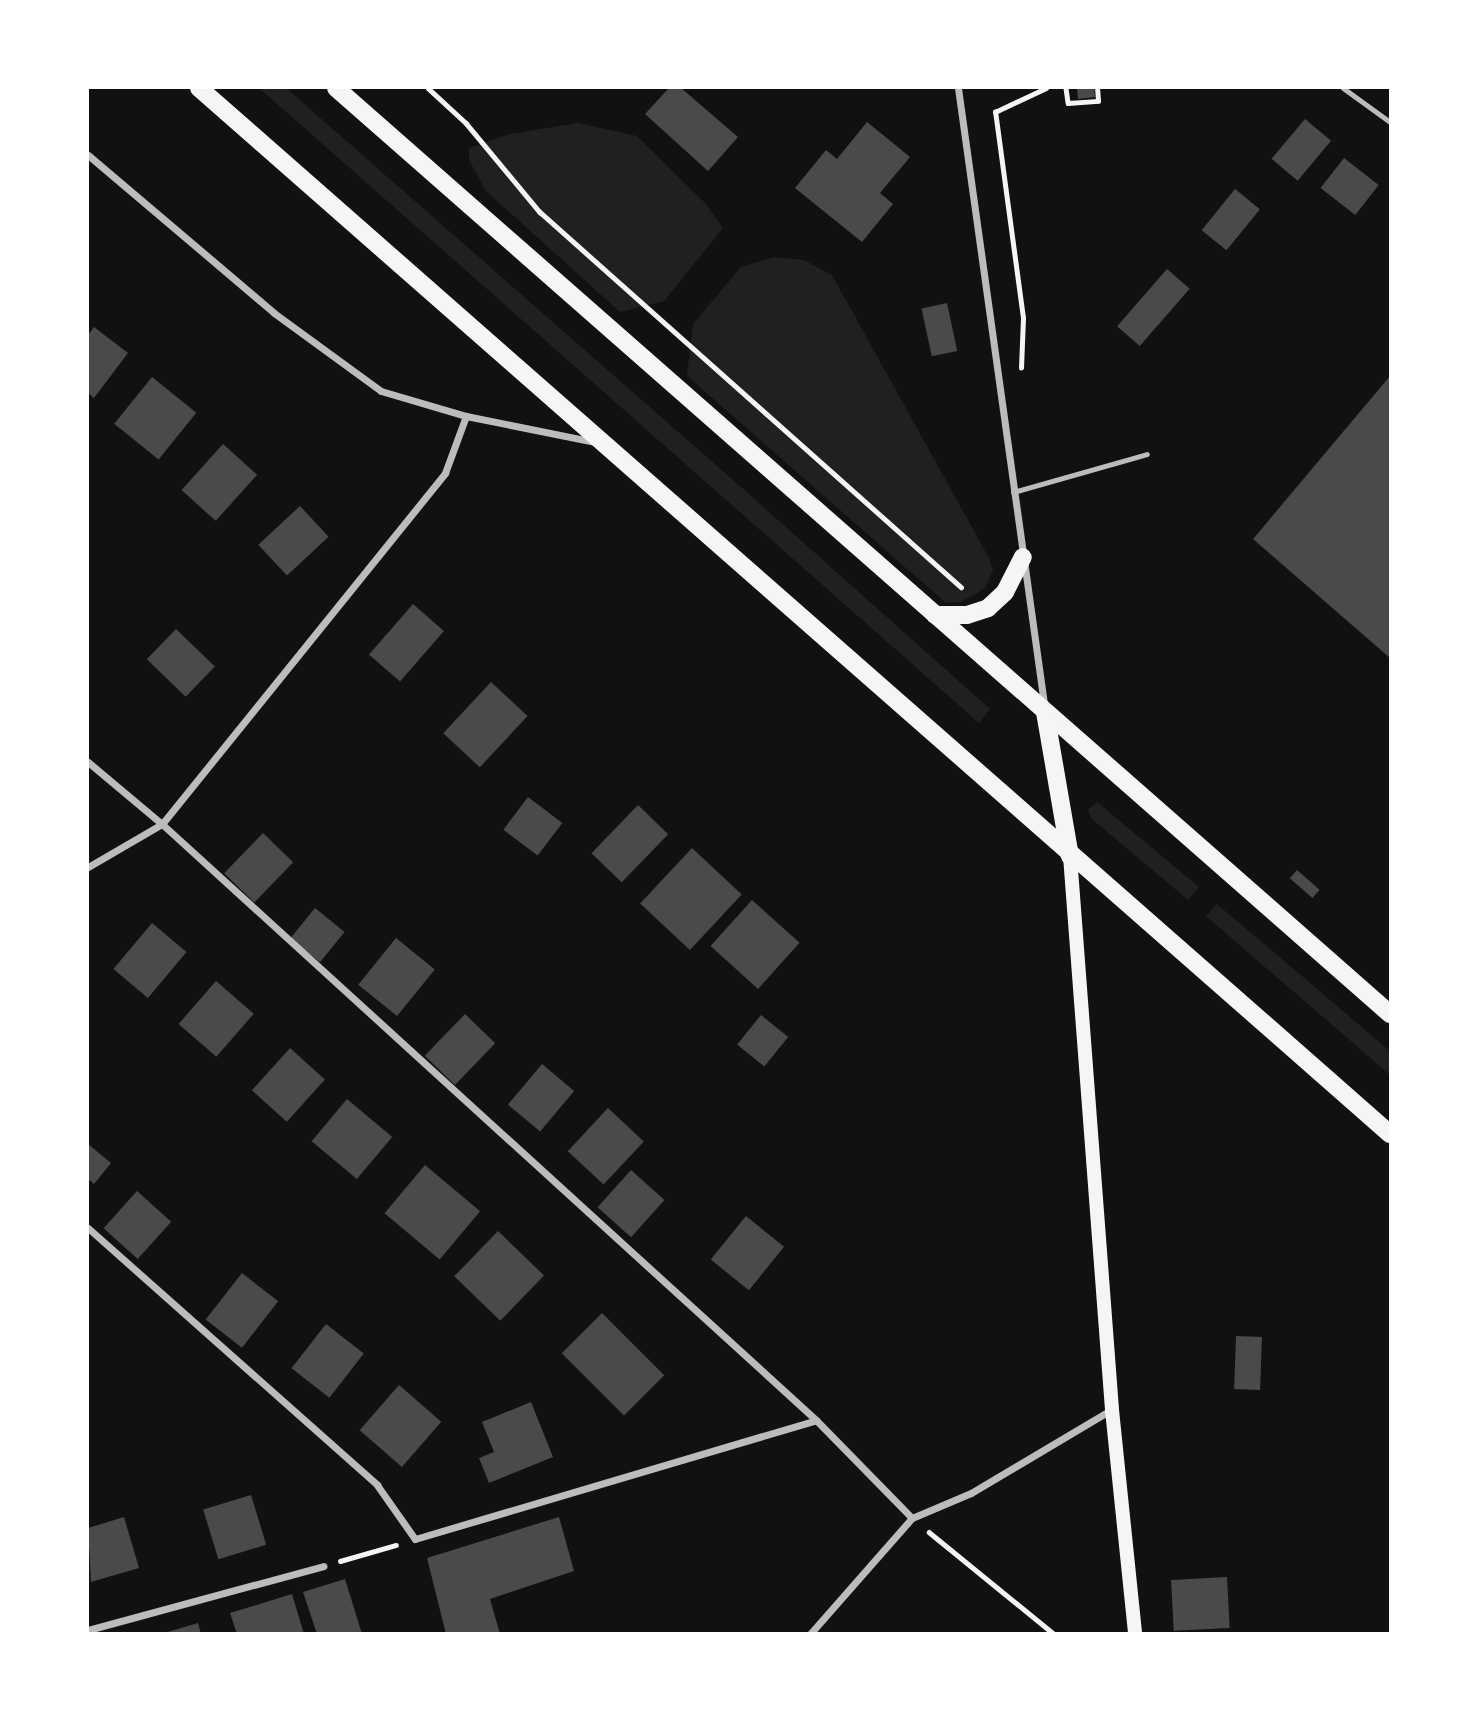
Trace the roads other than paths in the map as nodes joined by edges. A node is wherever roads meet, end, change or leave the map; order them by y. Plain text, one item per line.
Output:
1 (198, 88) edge
2 (336, 88) edge
3 (958, 88) edge
4 (1343, 88) edge
5 (1391, 122) edge
6 (88, 155) edge
7 (466, 416) junction
8 (603, 444) junction
9 (1147, 454) dead end
10 (1013, 492) junction
11 (1023, 557) junction
12 (936, 615) junction
13 (1045, 712) junction
14 (88, 762) edge
15 (162, 824) junction
16 (1070, 856) junction
17 (88, 867) edge
18 (1391, 1014) edge
19 (1391, 1134) edge
20 (88, 1228) edge
21 (1112, 1409) junction
22 (816, 1420) junction
23 (912, 1518) junction
24 (323, 1566) road end
25 (88, 1630) edge
26 (810, 1633) edge
27 (1135, 1633) edge

1 - 8 main road
2 - 12 main road
3 - 10 street
4 - 5 lane
6 - 7 street
7 - 8 street
7 - 15 street
8 - 16 main road
9 - 10 lane
10 - 11 street
11 - 12 main road
11 - 13 street
12 - 13 main road
13 - 16 main road
13 - 18 main road
14 - 15 street
15 - 17 street
15 - 22 street
16 - 19 main road
16 - 21 main road
20 - 22 street
21 - 23 street
21 - 27 main road
22 - 23 street
23 - 26 street
24 - 25 street

